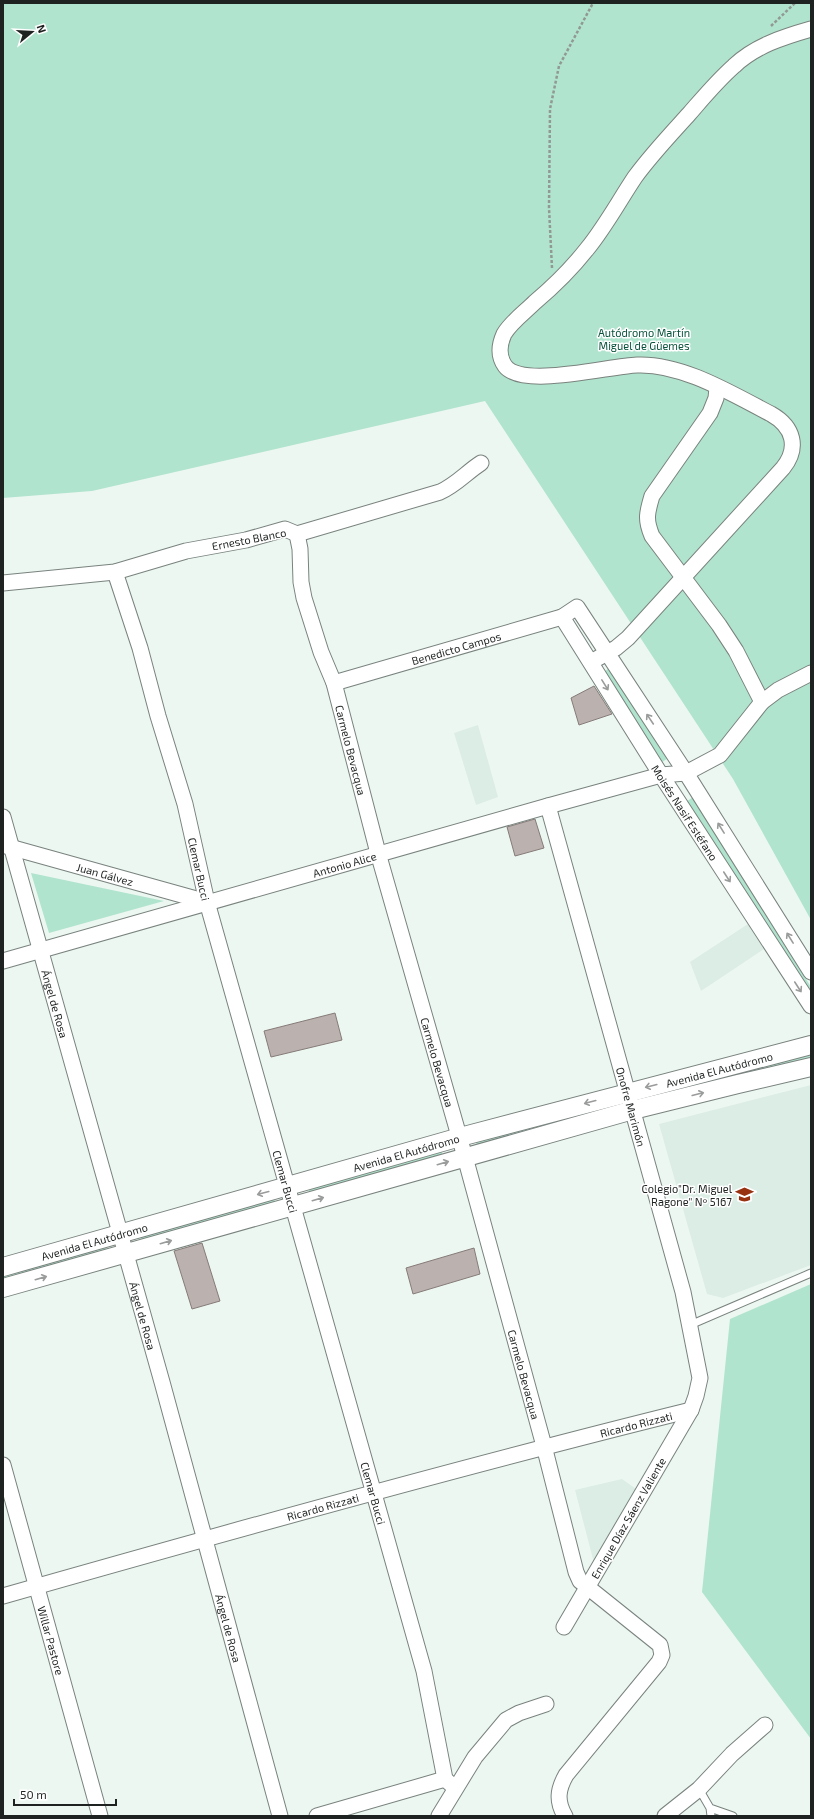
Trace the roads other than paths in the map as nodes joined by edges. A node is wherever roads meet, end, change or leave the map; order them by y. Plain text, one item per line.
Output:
1 (811, 29) edge
2 (717, 388) junction
3 (481, 463) dead end
4 (297, 534) junction
5 (115, 572) junction
6 (684, 579) junction
7 (3, 583) edge
8 (577, 607) joint
9 (562, 616) junction
10 (606, 653) junction
11 (591, 662) junction
12 (811, 673) edge
13 (334, 683) junction
14 (762, 702) junction
15 (686, 773) junction
16 (661, 776) junction
17 (548, 806) junction
18 (3, 817) edge
19 (8, 847) edge
20 (378, 853) junction
21 (207, 902) junction
22 (40, 951) junction
23 (3, 961) edge
24 (811, 972) edge
25 (811, 1006) edge
26 (811, 1045) edge
27 (811, 1067) edge
28 (628, 1092) junction
29 (633, 1110) junction
30 (460, 1138) junction
31 (465, 1157) junction
32 (288, 1187) junction
33 (293, 1206) junction
34 (120, 1233) junction
35 (125, 1254) junction
36 (3, 1267) edge
37 (811, 1273) edge
38 (3, 1288) edge
39 (690, 1325) junction
40 (691, 1410) junction
41 (544, 1446) junction
42 (3, 1465) edge
43 (375, 1492) junction
44 (205, 1538) junction
45 (36, 1586) junction
46 (588, 1587) junction
47 (3, 1596) edge
48 (564, 1627) dead end
49 (546, 1704) dead end
50 (765, 1725) dead end
51 (450, 1783) junction
52 (699, 1789) junction
53 (711, 1812) edge
54 (100, 1816) edge
55 (280, 1816) edge
56 (317, 1816) edge
57 (439, 1816) edge
58 (565, 1816) edge
59 (665, 1816) edge
60 (733, 1816) edge

1 - 2 street
2 - 6 street
2 - 6 street
3 - 4 street, Ernesto Blanco
4 - 5 street, Ernesto Blanco
4 - 13 street, Carmelo Bevacqua
5 - 7 street, Ernesto Blanco
5 - 21 street, Clemar Bucci
6 - 10 street
6 - 14 street
8 - 9 street, Benedicto Campos
8 - 10 street, Moisés Nasif Estéfano
9 - 11 street, Moisés Nasif Estéfano
9 - 13 street, Benedicto Campos
10 - 11 street
15 -> 10 street, Moisés Nasif Estéfano
11 -> 16 street, Moisés Nasif Estéfano
12 - 14 street
13 - 20 street, Carmelo Bevacqua
14 - 15 street
15 - 16 street, Antonio Alice
24 -> 15 street, Moisés Nasif Estéfano
16 - 17 street, Antonio Alice
16 -> 25 street, Moisés Nasif Estéfano
17 - 20 street, Antonio Alice
17 - 28 street, Onofre Marimón
18 - 19 street, Ángel de Rosa
19 - 21 street, Juan Gálvez
19 - 22 street, Ángel de Rosa
20 - 21 street, Antonio Alice
20 - 30 street, Carmelo Bevacqua
21 - 22 street, Antonio Alice
21 - 32 street, Clemar Bucci
22 - 23 street, Antonio Alice
22 - 34 street, Ángel de Rosa
26 -> 28 street, Avenida El Autódromo
29 -> 27 street, Avenida El Autódromo
28 - 29 street, Onofre Marimón
28 -> 30 street, Avenida El Autódromo
29 - 31 street, Avenida El Autódromo
29 - 39 street, Onofre Marimón
30 - 31 street, Carmelo Bevacqua
30 - 32 street, Avenida El Autódromo
33 -> 31 street, Avenida El Autódromo
31 - 41 street, Carmelo Bevacqua
32 - 33 street, Clemar Bucci
32 -> 34 street, Avenida El Autódromo
35 -> 33 street, Avenida El Autódromo
33 - 43 street, Clemar Bucci
34 - 35 street, Ángel de Rosa
34 - 36 street, Avenida El Autódromo
38 -> 35 street, Avenida El Autódromo
35 - 44 street, Ángel de Rosa
37 - 39 lane
39 - 40 street, Onofre Marimón
40 - 41 street, Ricardo Rizzati
40 - 46 street, Enrique Díaz Sáenz Valiente
41 - 43 street, Ricardo Rizzati
41 - 46 street, Carmelo Bevacqua
42 - 45 street, Willar Pastore
43 - 44 street, Ricardo Rizzati
43 - 51 street, Clemar Bucci
44 - 45 street, Ricardo Rizzati
44 - 55 street, Ángel de Rosa
45 - 47 street, Ricardo Rizzati
45 - 54 street, Willar Pastore
46 - 48 street, Enrique Díaz Sáenz Valiente
46 - 58 street, Carmelo Bevacqua
49 - 51 street
50 - 52 street
51 - 56 street
51 - 57 street
52 - 53 lane
52 - 59 street
53 - 60 lane

